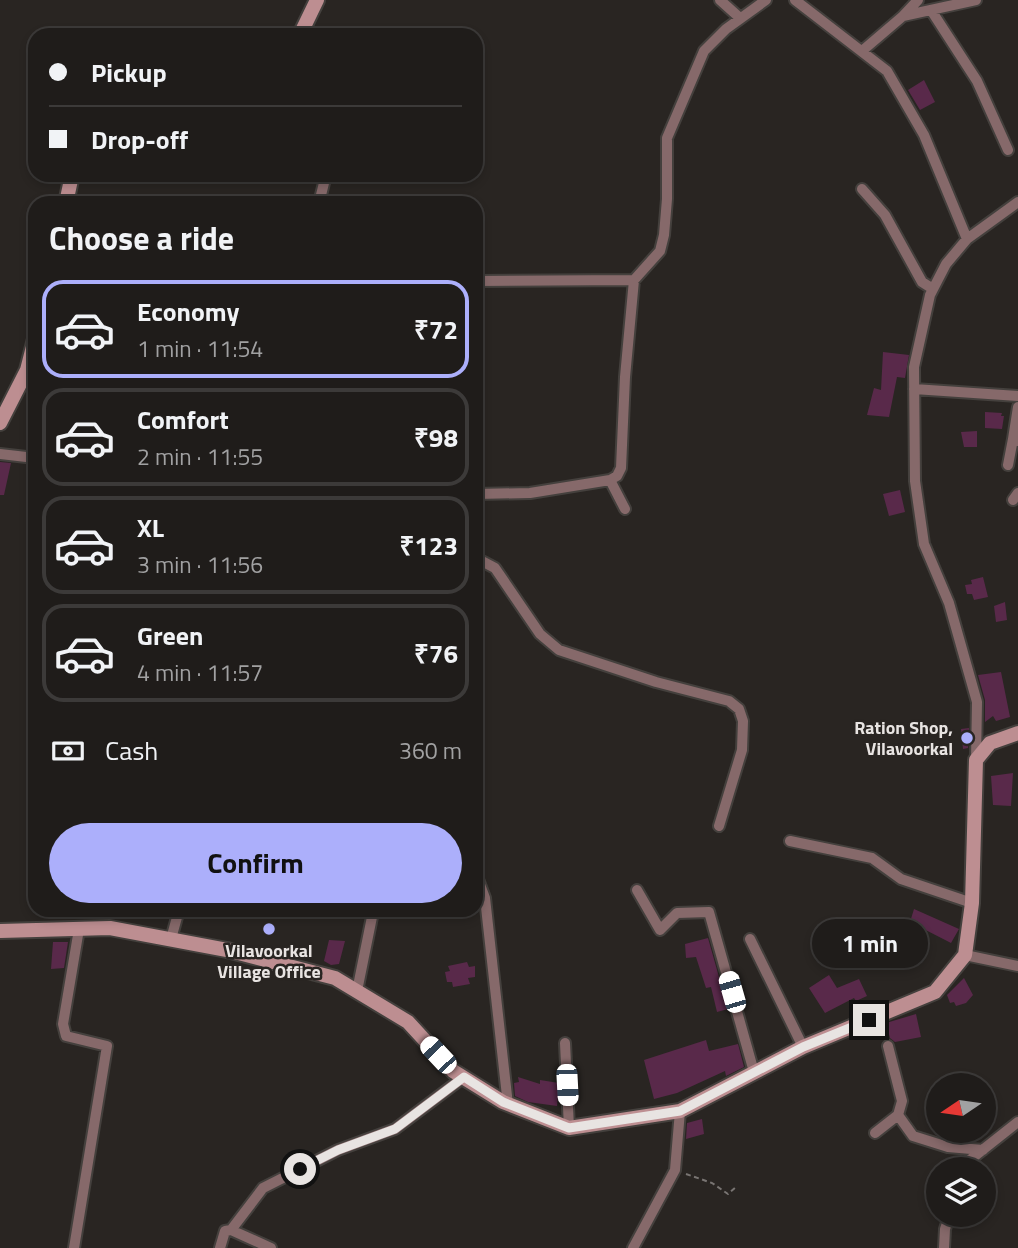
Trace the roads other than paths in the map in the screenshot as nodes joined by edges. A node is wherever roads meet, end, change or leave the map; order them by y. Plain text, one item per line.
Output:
1 (317, 0) edge
2 (720, 0) edge
3 (766, 0) edge
4 (796, 0) edge
5 (918, 0) edge
6 (976, 0) edge
7 (931, 10) junction
8 (904, 16) junction
9 (740, 18) junction
10 (303, 28) edge
11 (863, 51) junction
12 (1008, 150) dead end
13 (862, 189) dead end
14 (1018, 203) edge
15 (967, 239) junction
16 (634, 280) junction
17 (483, 281) edge
18 (933, 289) junction
19 (28, 366) edge
20 (914, 389) junction
21 (1018, 396) edge
22 (1018, 407) edge
23 (0, 423) edge
24 (1016, 440) edge
25 (0, 454) edge
26 (28, 457) edge
27 (1008, 465) dead end
28 (610, 480) junction
29 (483, 494) edge
30 (625, 509) dead end
31 (483, 562) edge
32 (1018, 733) edge
33 (976, 760) junction
34 (719, 827) dead end
35 (790, 841) dead end
36 (637, 890) dead end
37 (483, 893) edge
38 (972, 903) junction
39 (177, 917) edge
40 (372, 917) edge
41 (79, 929) junction
42 (0, 932) edge
43 (171, 939) junction
44 (750, 939) dead end
45 (965, 955) junction
46 (1018, 966) edge
47 (357, 991) junction
48 (565, 1042) dead end
49 (888, 1046) dead end
50 (803, 1047) junction
51 (754, 1073) junction
52 (464, 1077) junction
53 (508, 1105) junction
54 (680, 1111) junction
55 (898, 1115) junction
56 (1018, 1122) edge
57 (569, 1128) junction
58 (875, 1133) dead end
59 (983, 1150) junction
60 (974, 1157) edge
61 (946, 1227) edge
62 (231, 1230) junction
63 (74, 1248) edge
64 (220, 1248) edge
65 (271, 1248) edge
66 (633, 1248) edge
67 (944, 1248) edge

1 - 10 street
2 - 9 street
3 - 9 street
4 - 11 street
5 - 8 street
6 - 7 street
7 - 8 street
7 - 12 street
8 - 11 street
9 - 16 street
11 - 15 street
13 - 18 street
14 - 15 street
15 - 18 street
16 - 17 street
16 - 28 street
18 - 20 street
19 - 23 street
20 - 21 street
20 - 33 street
22 - 24 street
24 - 27 street
25 - 26 street
28 - 29 street
28 - 30 street
31 - 34 street
32 - 33 street
33 - 38 street
35 - 38 street
36 - 51 street
37 - 53 street
38 - 45 street
39 - 43 street
40 - 47 street
41 - 42 street
41 - 43 street
41 - 63 street
43 - 47 street
44 - 50 street
45 - 46 street
45 - 50 street
47 - 52 street
48 - 57 street
49 - 55 street
50 - 51 street
51 - 54 street
52 - 53 street
52 - 62 street
53 - 57 street
54 - 57 street
54 - 66 street
55 - 58 street
55 - 59 street
56 - 59 street
59 - 60 street
61 - 67 street
62 - 64 street
62 - 65 street

